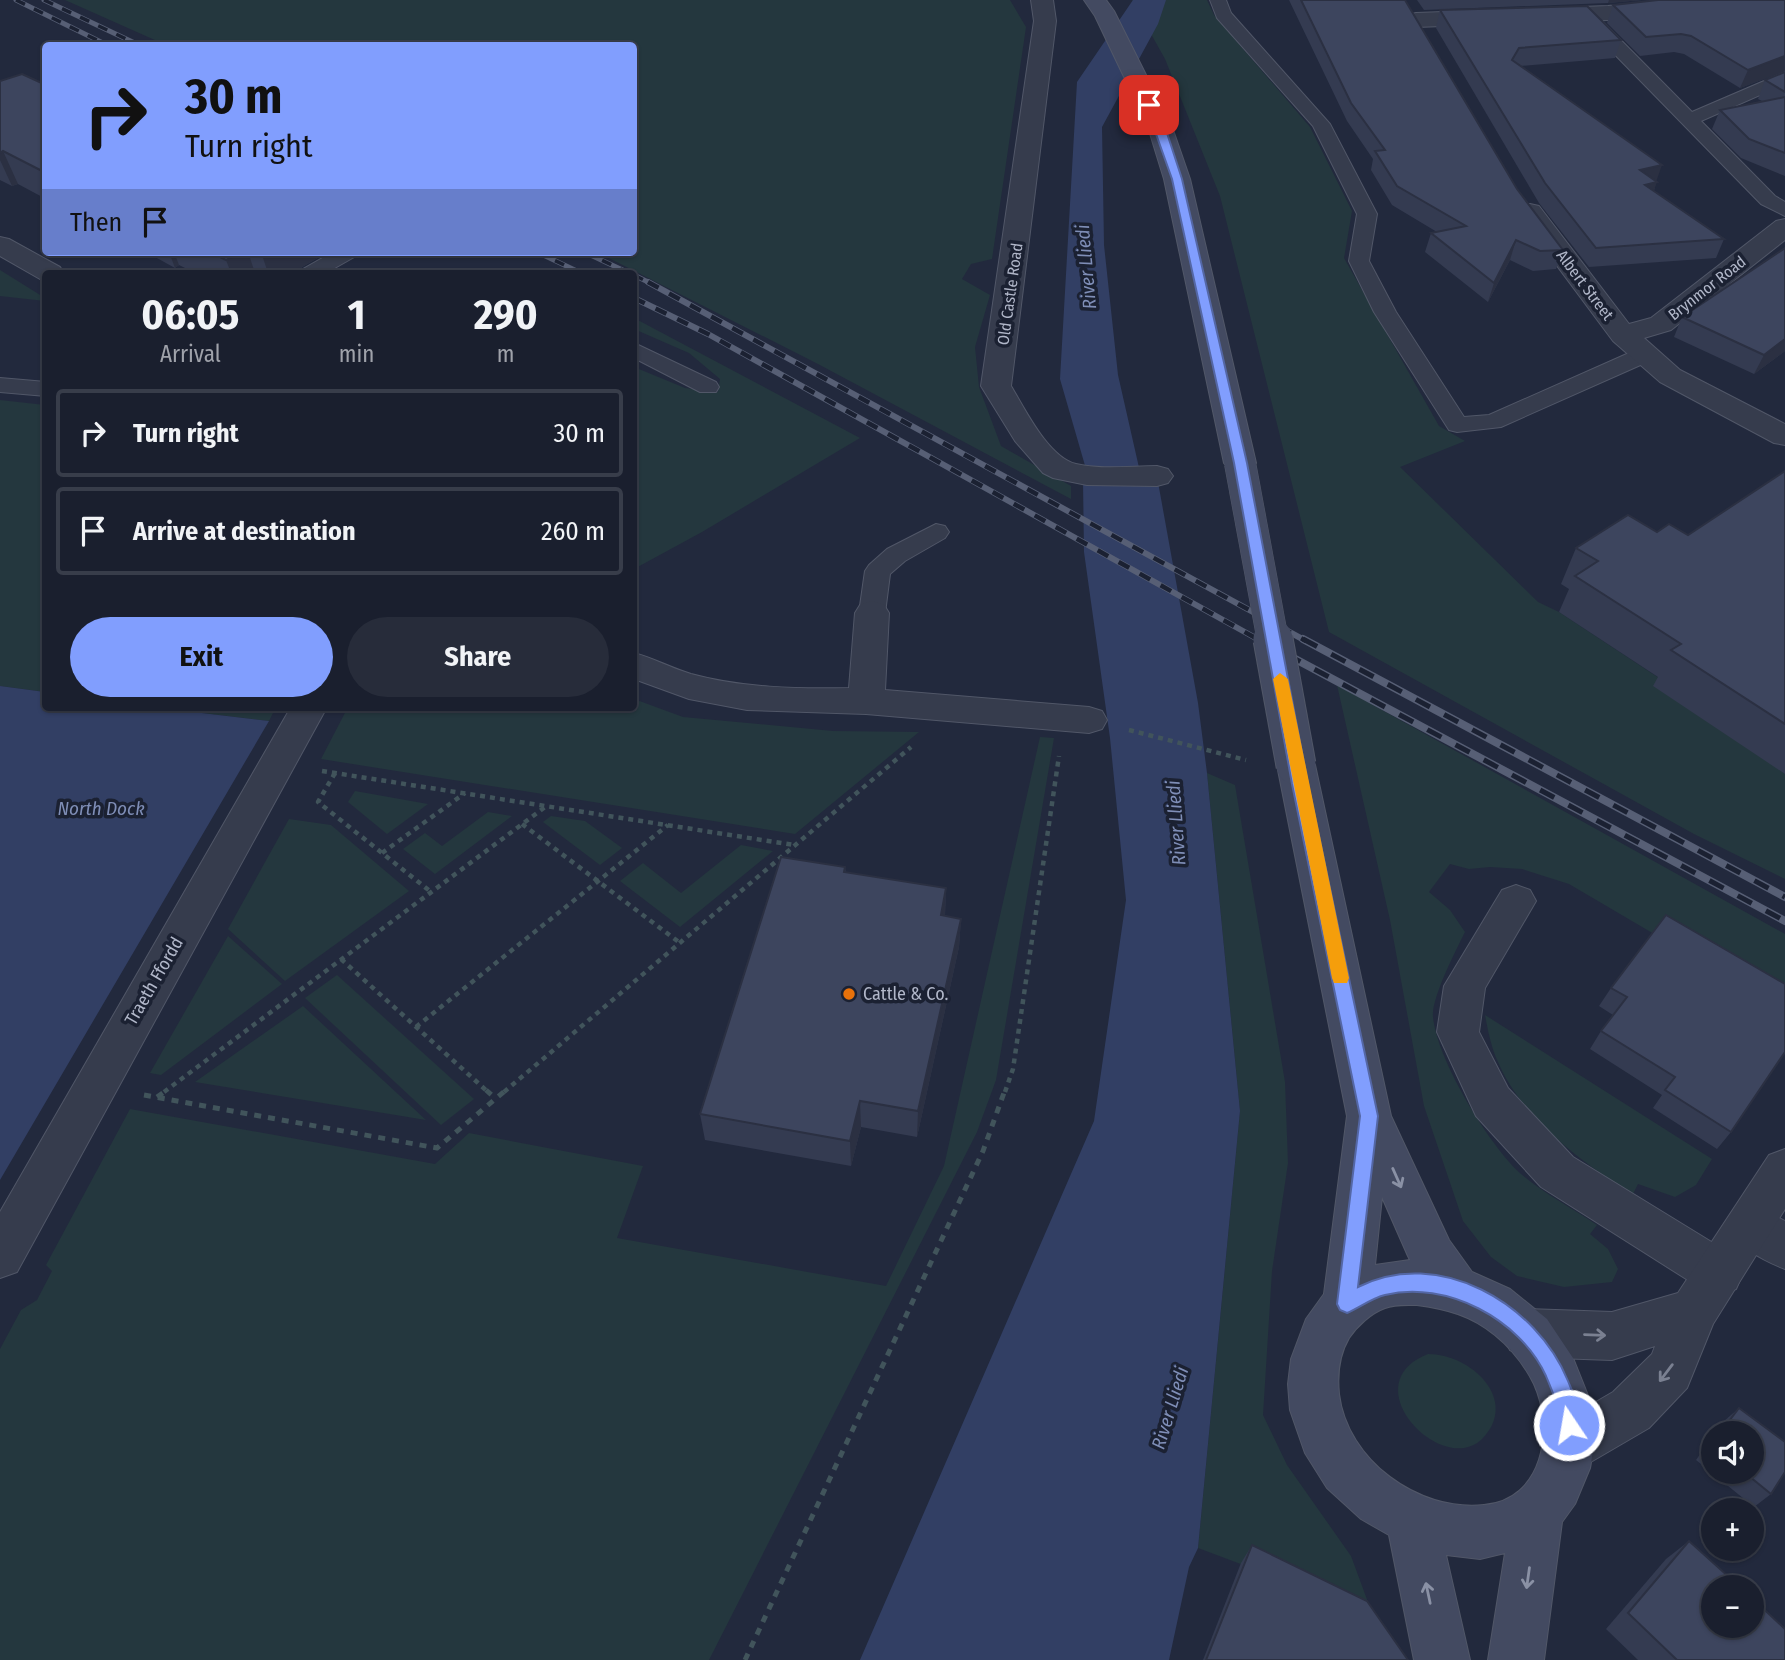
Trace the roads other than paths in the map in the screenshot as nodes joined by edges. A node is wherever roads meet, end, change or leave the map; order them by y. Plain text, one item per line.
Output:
1 (1042, 0) edge
2 (1095, 0) edge
3 (1218, 0) edge
4 (1730, 0) edge
5 (1596, 9) edge
6 (1410, 10) edge
7 (1430, 44) edge
8 (1785, 77) edge
9 (1689, 120) junction
10 (1519, 195) edge
11 (1785, 209) edge
12 (1785, 228) edge
13 (0, 245) edge
14 (342, 256) edge
15 (45, 270) edge
16 (316, 270) edge
17 (1623, 335) junction
18 (637, 351) edge
19 (1646, 354) junction
20 (0, 385) edge
21 (708, 387) dead end
22 (42, 389) edge
23 (1785, 436) edge
24 (1157, 476) dead end
25 (936, 532) dead end
26 (872, 613) joint
27 (637, 666) edge
28 (866, 701) junction
29 (307, 711) edge
30 (1077, 719) road end
31 (1516, 901) dead end
32 (1369, 1116) junction
33 (1785, 1169) edge
34 (1767, 1235) edge
35 (0, 1256) edge
36 (1456, 1289) junction
37 (1706, 1292) junction
38 (1347, 1304) junction
39 (1527, 1333) junction
40 (1571, 1445) junction
41 (1538, 1510) junction
42 (1412, 1520) junction
43 (1442, 1660) edge
44 (1516, 1660) edge

1 - 24 street, Old Castle Road
2 - 32 main road, bridge
3 - 19 lane
4 - 5 street
5 - 6 street
5 - 9 lane
6 - 7 street
8 - 9 lane
9 - 11 lane
10 - 17 street, Albert Street
12 - 17 street, Brynmor Road
13 - 15 street
14 - 16 lane
17 - 19 street, Albert Street
18 - 21 lane
19 - 23 street, Albert Street
20 - 22 lane
25 - 26 lane
26 - 28 street
27 - 28 street
28 - 30 street
29 - 35 street, Traeth Ffordd
31 - 37 street
32 -> 36 main road
32 - 38 main road
33 - 34 street
34 - 37 street
36 - 38 main road
36 - 39 main road
39 -> 37 street
37 -> 40 street
38 - 42 main road
39 - 40 main road
40 - 41 main road
41 - 42 main road
41 -> 44 main road
43 -> 42 main road

